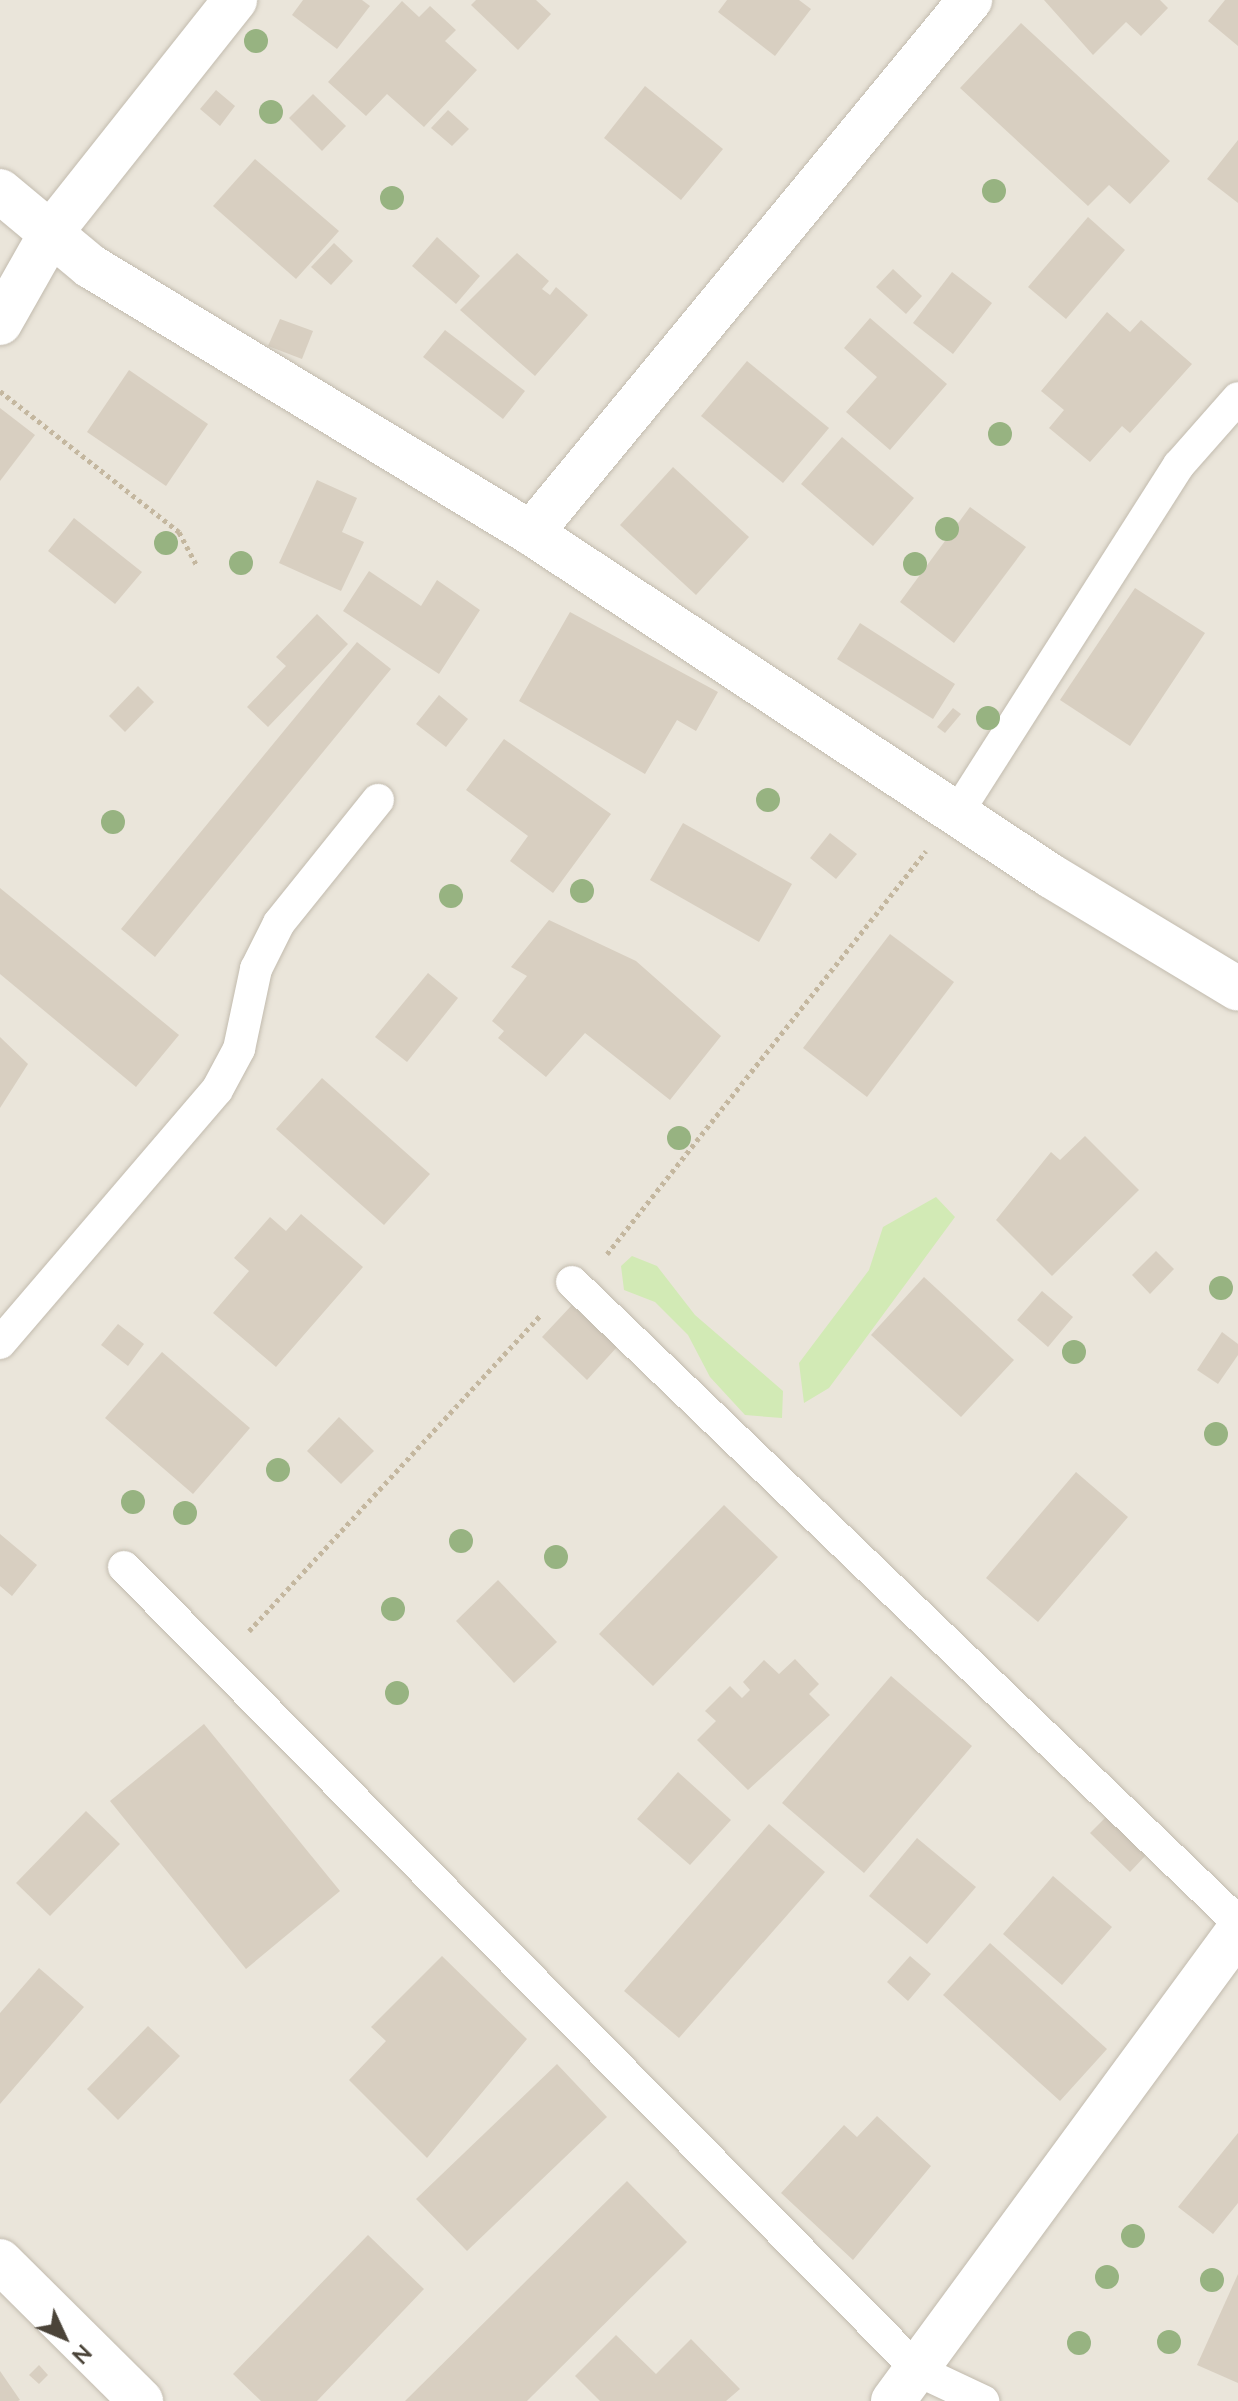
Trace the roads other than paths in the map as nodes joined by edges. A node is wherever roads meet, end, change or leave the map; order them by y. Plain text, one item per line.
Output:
1 (235, 0) edge
2 (970, 0) edge
3 (0, 191) edge
4 (52, 231) junction
5 (0, 323) edge
6 (1238, 398) edge
7 (531, 533) junction
8 (378, 800) dead end
9 (959, 810) junction
10 (1238, 989) edge
11 (572, 1282) road end
12 (0, 1343) edge
13 (124, 1567) dead end
14 (1238, 1922) edge
15 (1238, 1931) edge
16 (0, 2261) edge
17 (906, 2386) edge
18 (141, 2401) edge
19 (983, 2401) edge

1 - 4 street
2 - 7 street
3 - 4 street
4 - 5 street
4 - 7 street
6 - 9 lane
7 - 9 street
8 - 12 lane
9 - 10 street
11 - 14 lane
13 - 17 lane
15 - 17 street
16 - 18 street
17 - 19 lane

